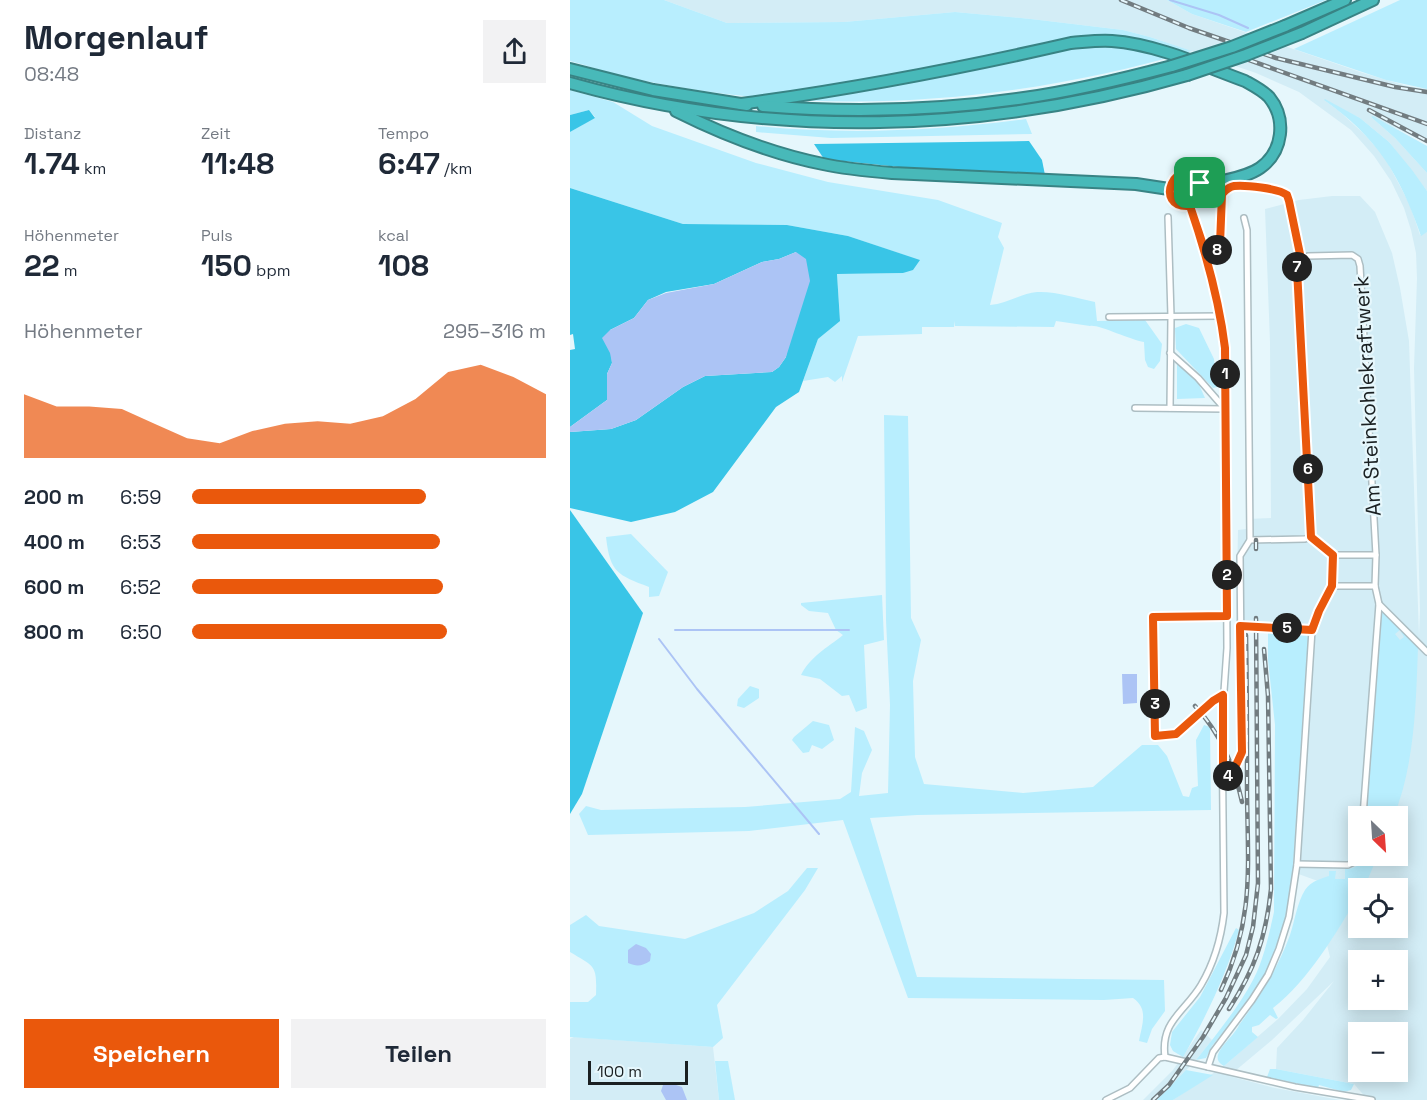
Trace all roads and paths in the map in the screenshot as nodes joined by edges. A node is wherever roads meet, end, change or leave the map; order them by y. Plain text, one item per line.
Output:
1 (1345, 0) edge
2 (1373, 0) edge
3 (570, 69) edge
4 (570, 83) edge
5 (741, 104) junction
6 (665, 106) junction
7 (1202, 187) junction
8 (1169, 189) junction
9 (1190, 206) junction
10 (1168, 217) dead end
11 (1244, 218) dead end
12 (1206, 254) junction
13 (1301, 259) junction
14 (1171, 316) junction
15 (1221, 316) junction
16 (1109, 317) dead end
17 (1170, 353) junction
18 (1135, 408) dead end
19 (1170, 408) junction
20 (1226, 409) junction
21 (1311, 537) junction
22 (1250, 540) junction
23 (1333, 555) junction
24 (1376, 555) junction
25 (1332, 586) junction
26 (1375, 586) junction
27 (1379, 604) junction
28 (1227, 616) junction
29 (1240, 626) junction
30 (1312, 630) junction
31 (1427, 652) edge
32 (1223, 695) junction
33 (1223, 777) junction
34 (1364, 806) edge
35 (1297, 864) junction
36 (1348, 865) edge
37 (1165, 1057) junction
38 (1208, 1067) junction
39 (1106, 1100) edge
40 (1372, 1100) edge

1 - 5 highway, bridge
2 - 6 highway, bridge
3 - 5 highway
4 - 6 highway
5 - 7 highway
6 - 8 highway
7 - 8 street
7 - 9 street
8 - 9 street
9 - 12 street
10 - 14 street
11 - 22 street
12 - 13 street
12 - 15 street
13 - 21 street
13 - 24 street, Am Steinkohlekraftwerk
14 - 15 street
14 - 16 street
14 - 17 street
15 - 20 street
17 - 19 street
17 - 20 street
18 - 19 street
19 - 20 street
20 - 28 street
21 - 22 street
21 - 23 street
22 - 29 street
23 - 24 street
23 - 25 street
24 - 26 street, Am Steinkohlekraftwerk
25 - 26 street
25 - 30 street
26 - 27 street, Am Steinkohlekraftwerk
27 - 31 street
27 - 34 street, Am Steinkohlekraftwerk
28 - 32 street
28 - 32 street
29 - 30 street
29 - 33 street
30 - 35 street
32 - 33 street
33 - 37 street
35 - 36 street
35 - 38 street
37 - 38 street
37 - 39 street
38 - 40 street

